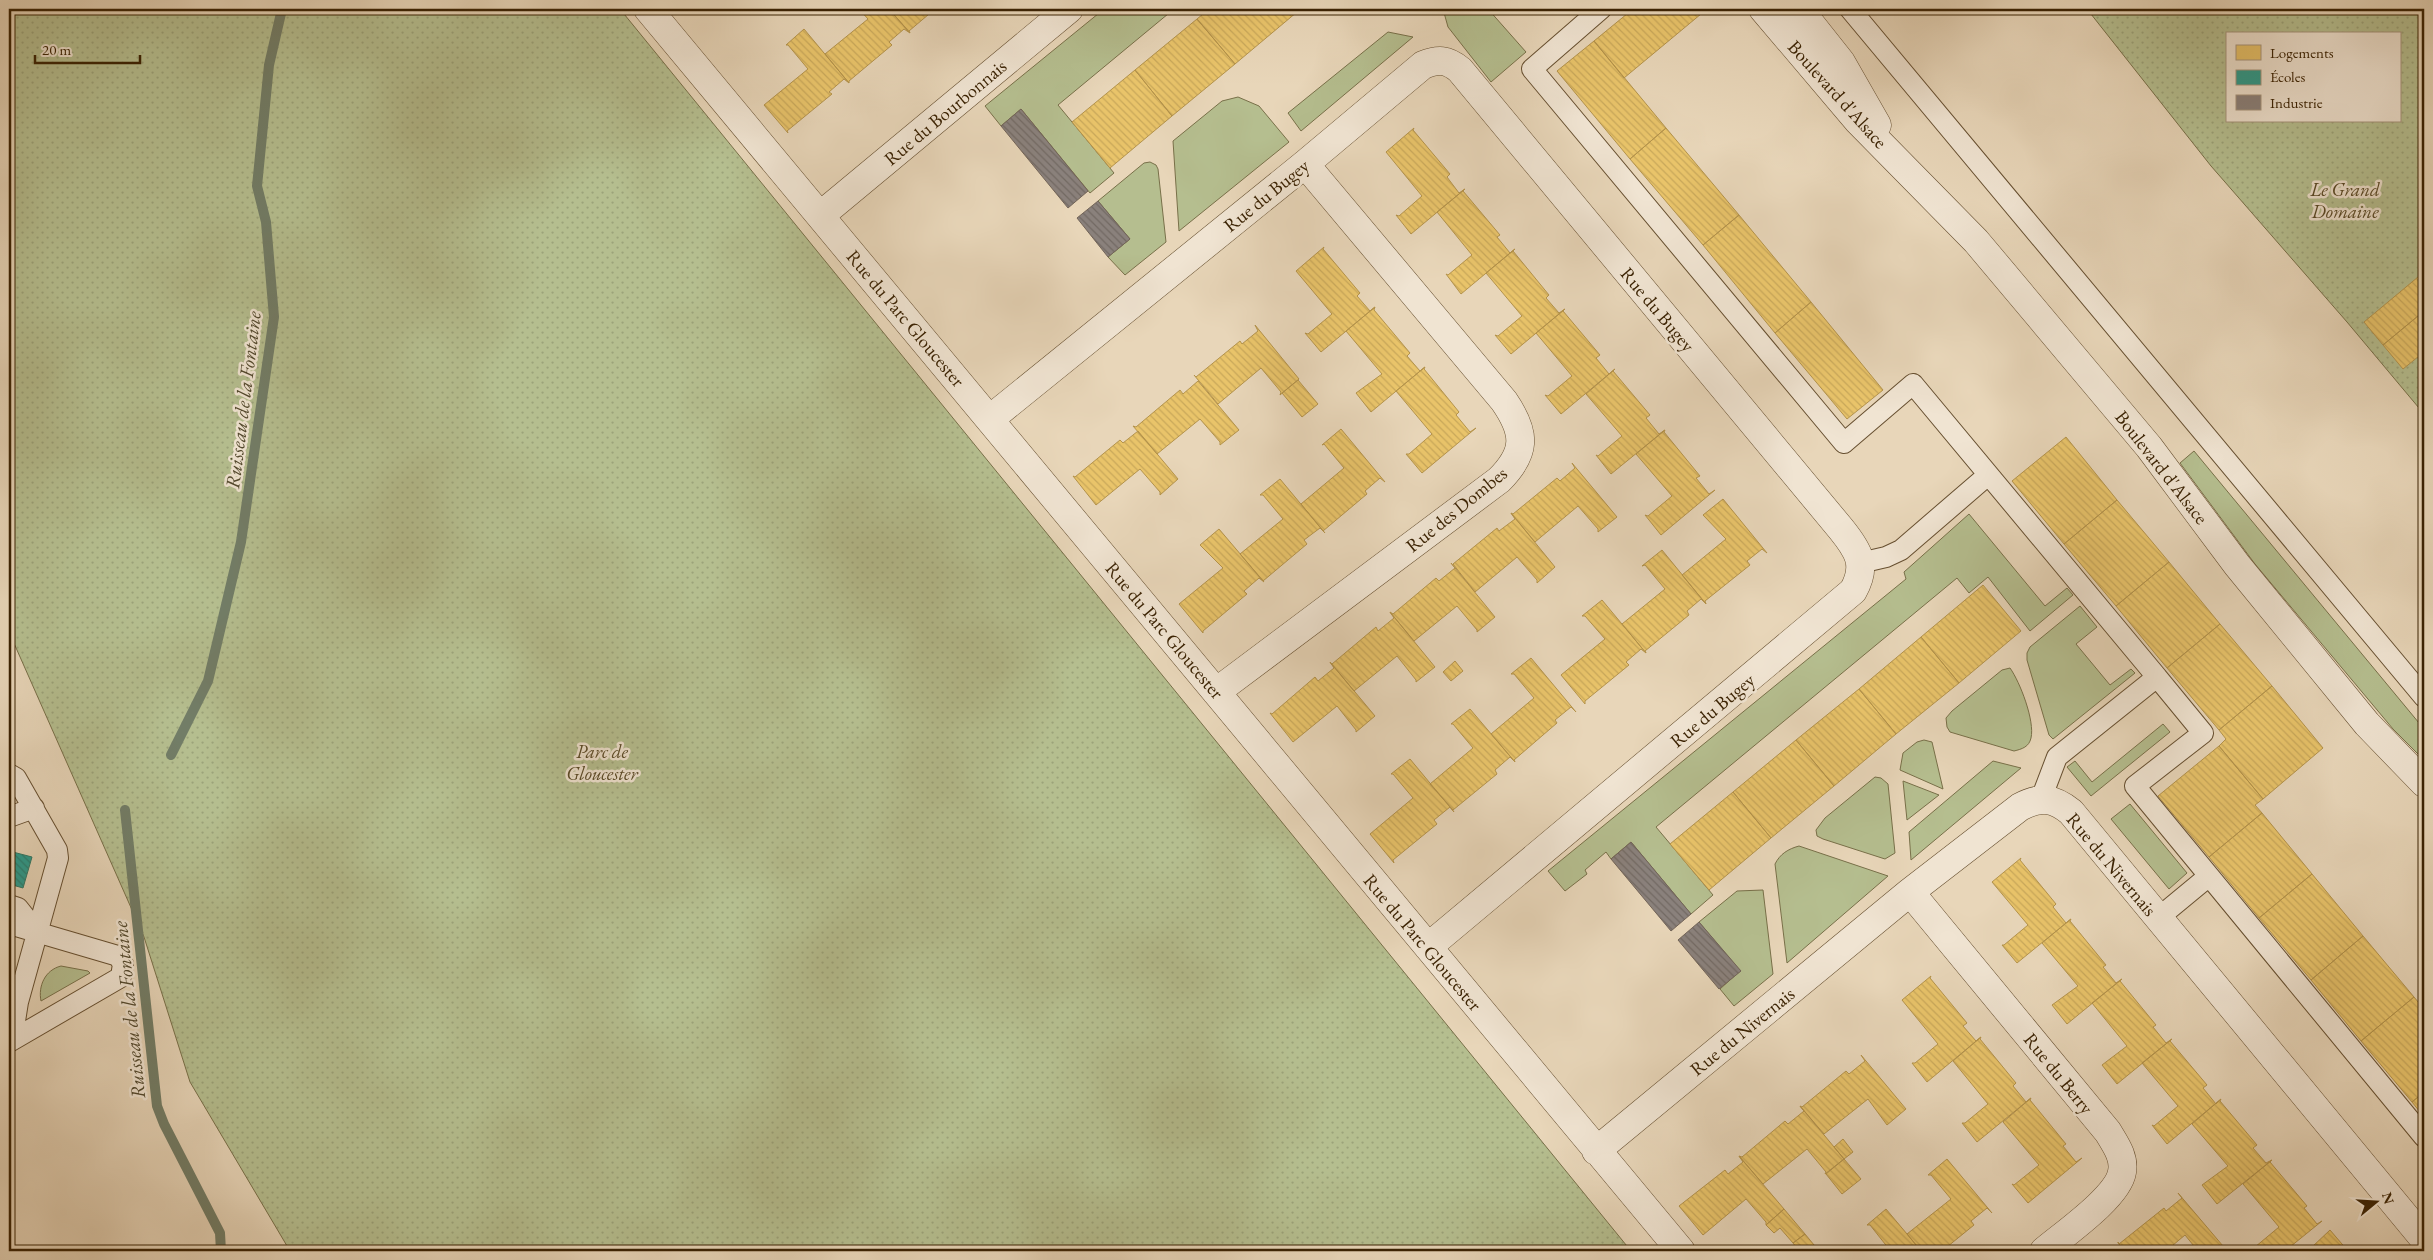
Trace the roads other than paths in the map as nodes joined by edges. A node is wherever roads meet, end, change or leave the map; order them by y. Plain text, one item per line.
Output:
1 (648, 9) edge
2 (1069, 9) edge
3 (1601, 9) edge
4 (1764, 9) edge
5 (1799, 9) edge
6 (1850, 9) edge
7 (1893, 156) junction
8 (1305, 164) junction
9 (821, 215) junction
10 (990, 419) junction
11 (1988, 475) junction
12 (1860, 563) junction
13 (2157, 677) junction
14 (1216, 692) junction
15 (2424, 697) edge
16 (9, 774) edge
17 (2424, 783) edge
18 (2041, 799) junction
19 (34, 808) junction
20 (9, 817) edge
21 (2209, 876) junction
22 (1910, 892) junction
23 (9, 905) edge
24 (2157, 919) junction
25 (9, 924) edge
26 (37, 932) junction
27 (1428, 948) junction
28 (17, 976) edge
29 (11, 1041) edge
30 (2424, 1137) edge
31 (1596, 1151) junction
32 (2424, 1239) edge
33 (1680, 1251) edge
34 (2044, 1251) edge

1 - 9 street, Rue du Parc Gloucester
2 - 9 street, Rue du Bourbonnais
3 - 11 lane
4 - 7 street, Boulevard d'Alsace
5 - 7 street, Boulevard d'Alsace
6 - 15 lane
7 - 17 street, Boulevard d'Alsace
8 - 10 street, Rue du Bugey
8 - 12 street, Rue du Bugey
8 - 14 street, Rue des Dombes
9 - 10 street, Rue du Parc Gloucester
10 - 14 street, Rue du Parc Gloucester
11 - 12 lane
11 - 13 lane
12 - 27 street, Rue du Bugey
13 - 18 lane
13 - 21 lane
14 - 27 street, Rue du Parc Gloucester
16 - 19 lane
18 - 22 street, Rue du Nivernais
18 - 24 street, Rue du Nivernais
19 - 20 lane
19 - 26 lane
21 - 24 lane
21 - 30 lane
22 - 31 street, Rue du Nivernais
22 - 34 street, Rue du Berry
23 - 26 lane
24 - 32 street, Rue du Nivernais
25 - 26 lane
26 - 28 lane
26 - 29 lane
27 - 31 street, Rue du Parc Gloucester
28 - 29 lane
31 - 33 street, Rue du Parc Gloucester

